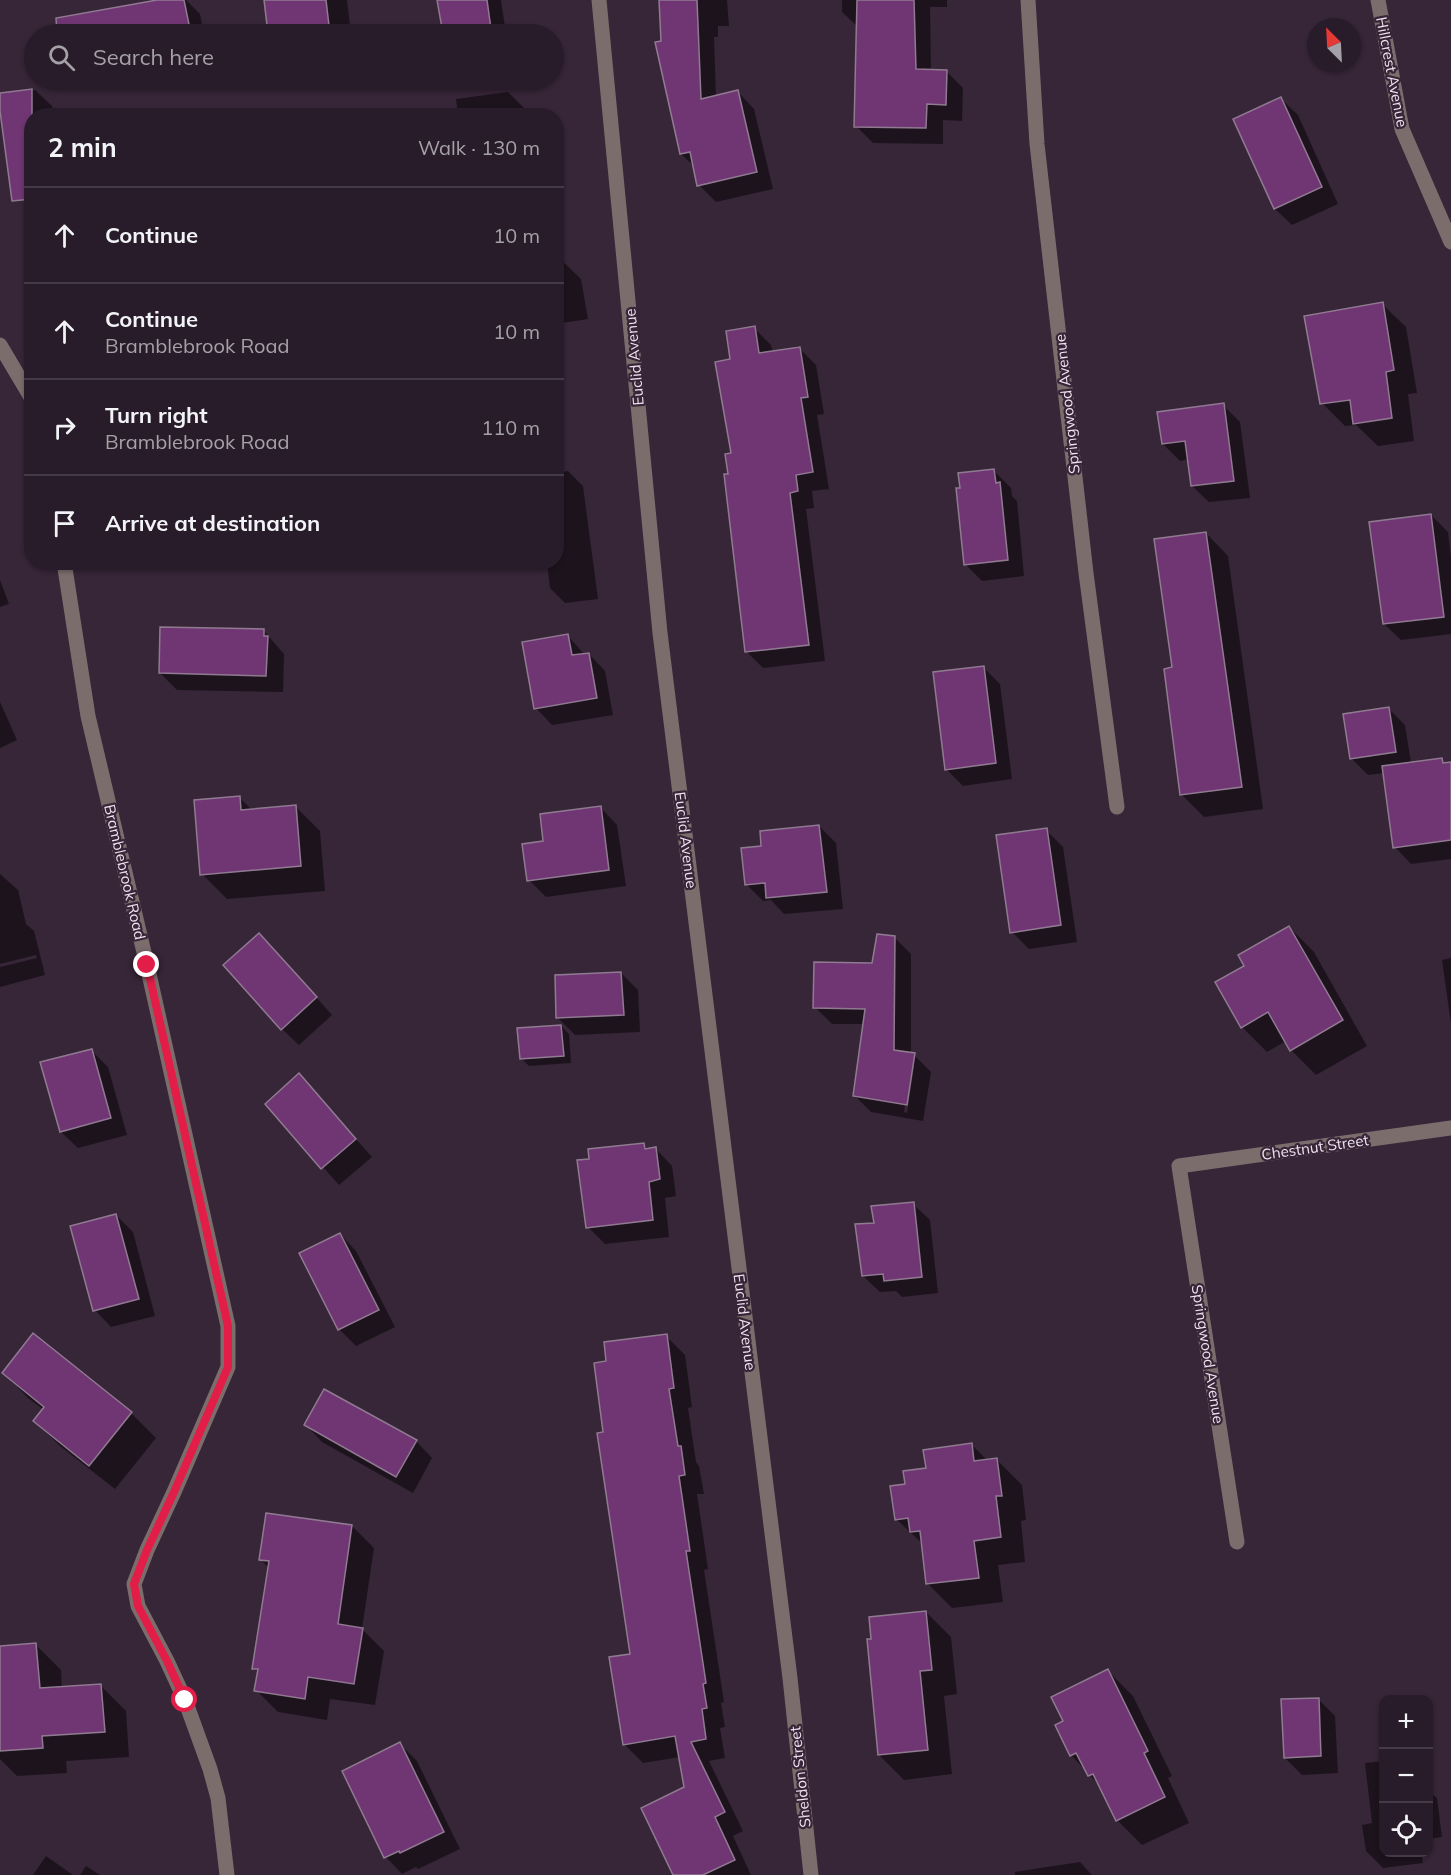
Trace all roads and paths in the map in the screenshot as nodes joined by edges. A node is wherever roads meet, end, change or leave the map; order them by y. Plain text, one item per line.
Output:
1 (599, 0) edge
2 (1028, 0) edge
3 (1378, 0) edge
4 (1451, 242) edge
5 (0, 345) edge
6 (24, 386) edge
7 (65, 570) edge
8 (1117, 807) dead end
9 (1451, 1128) edge
10 (1179, 1166) joint
11 (1237, 1542) dead end
12 (790, 1678) joint
13 (227, 1875) edge
14 (811, 1875) edge

1 - 12 street, Euclid Avenue
2 - 8 street, Springwood Avenue
3 - 4 street, Hillcrest Avenue
5 - 6 street
7 - 13 street, Bramblebrook Road
9 - 10 street, Chestnut Street
10 - 11 street, Springwood Avenue
12 - 14 street, Sheldon Street

